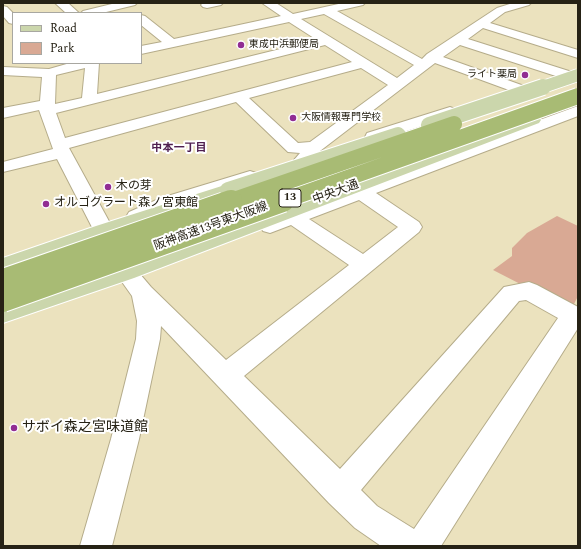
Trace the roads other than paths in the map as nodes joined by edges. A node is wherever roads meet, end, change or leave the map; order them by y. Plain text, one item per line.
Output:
1 (61, 3) edge
2 (268, 3) edge
3 (359, 3) edge
4 (525, 3) edge
5 (126, 4) edge
6 (3, 9) edge
7 (326, 10) junction
8 (72, 12) edge
9 (91, 12) edge
10 (134, 12) edge
11 (292, 18) junction
12 (12, 19) edge
13 (142, 20) edge
14 (481, 24) junction
15 (459, 40) junction
16 (326, 41) junction
17 (171, 43) junction
18 (142, 50) edge
19 (578, 54) edge
20 (428, 61) junction
21 (364, 63) junction
22 (82, 64) edge
23 (92, 64) edge
24 (3, 71) edge
25 (49, 73) junction
26 (575, 75) edge
27 (397, 84) junction
28 (522, 90) junction
29 (578, 96) edge
30 (239, 97) junction
31 (89, 101) junction
32 (578, 104) edge
33 (46, 107) junction
34 (578, 111) edge
35 (3, 113) edge
36 (61, 149) junction
37 (308, 154) junction
38 (3, 167) edge
39 (361, 192) junction
40 (293, 217) junction
41 (103, 231) junction
42 (364, 265) junction
43 (3, 266) edge
44 (3, 280) edge
45 (135, 283) junction
46 (3, 301) edge
47 (3, 314) edge
48 (575, 316) edge
49 (225, 376) junction
50 (340, 492) junction
51 (96, 546) edge
52 (410, 546) edge
53 (422, 546) edge

1 - 8 street
2 - 11 street
3 - 7 street
4 - 14 street
5 - 9 street
5 - 10 street
6 - 12 street
7 - 11 street
7 - 20 street
11 - 16 street
11 - 17 street
13 - 17 street
14 - 15 street
14 - 19 street
15 - 20 street
15 - 26 street
16 - 21 street
16 - 31 street
17 - 18 street
20 - 27 street
20 - 28 street
21 - 27 street
21 - 30 street
22 - 25 street
23 - 31 street
24 - 25 street
25 - 33 street
26 - 28 street
26 - 41 main road, bridge
26 - 44 highway, 阪神高速13号東大阪線 / 13, bridge
27 - 37 street
28 - 37 street
29 - 46 highway, 阪神高速13号東大阪線 / 13, bridge
30 - 36 street
30 - 37 street
31 - 33 street
32 - 45 main road, 中央大通
33 - 35 street
33 - 36 street
34 - 39 street
36 - 38 street
36 - 41 street
37 - 41 street
39 - 40 street
39 - 42 street
40 - 42 street
40 - 45 street
41 - 43 main road
41 - 45 street
42 - 49 street
45 - 47 main road, 中央大通
45 - 49 street
45 - 51 street
48 - 50 street
48 - 53 street
49 - 50 street
50 - 52 street

